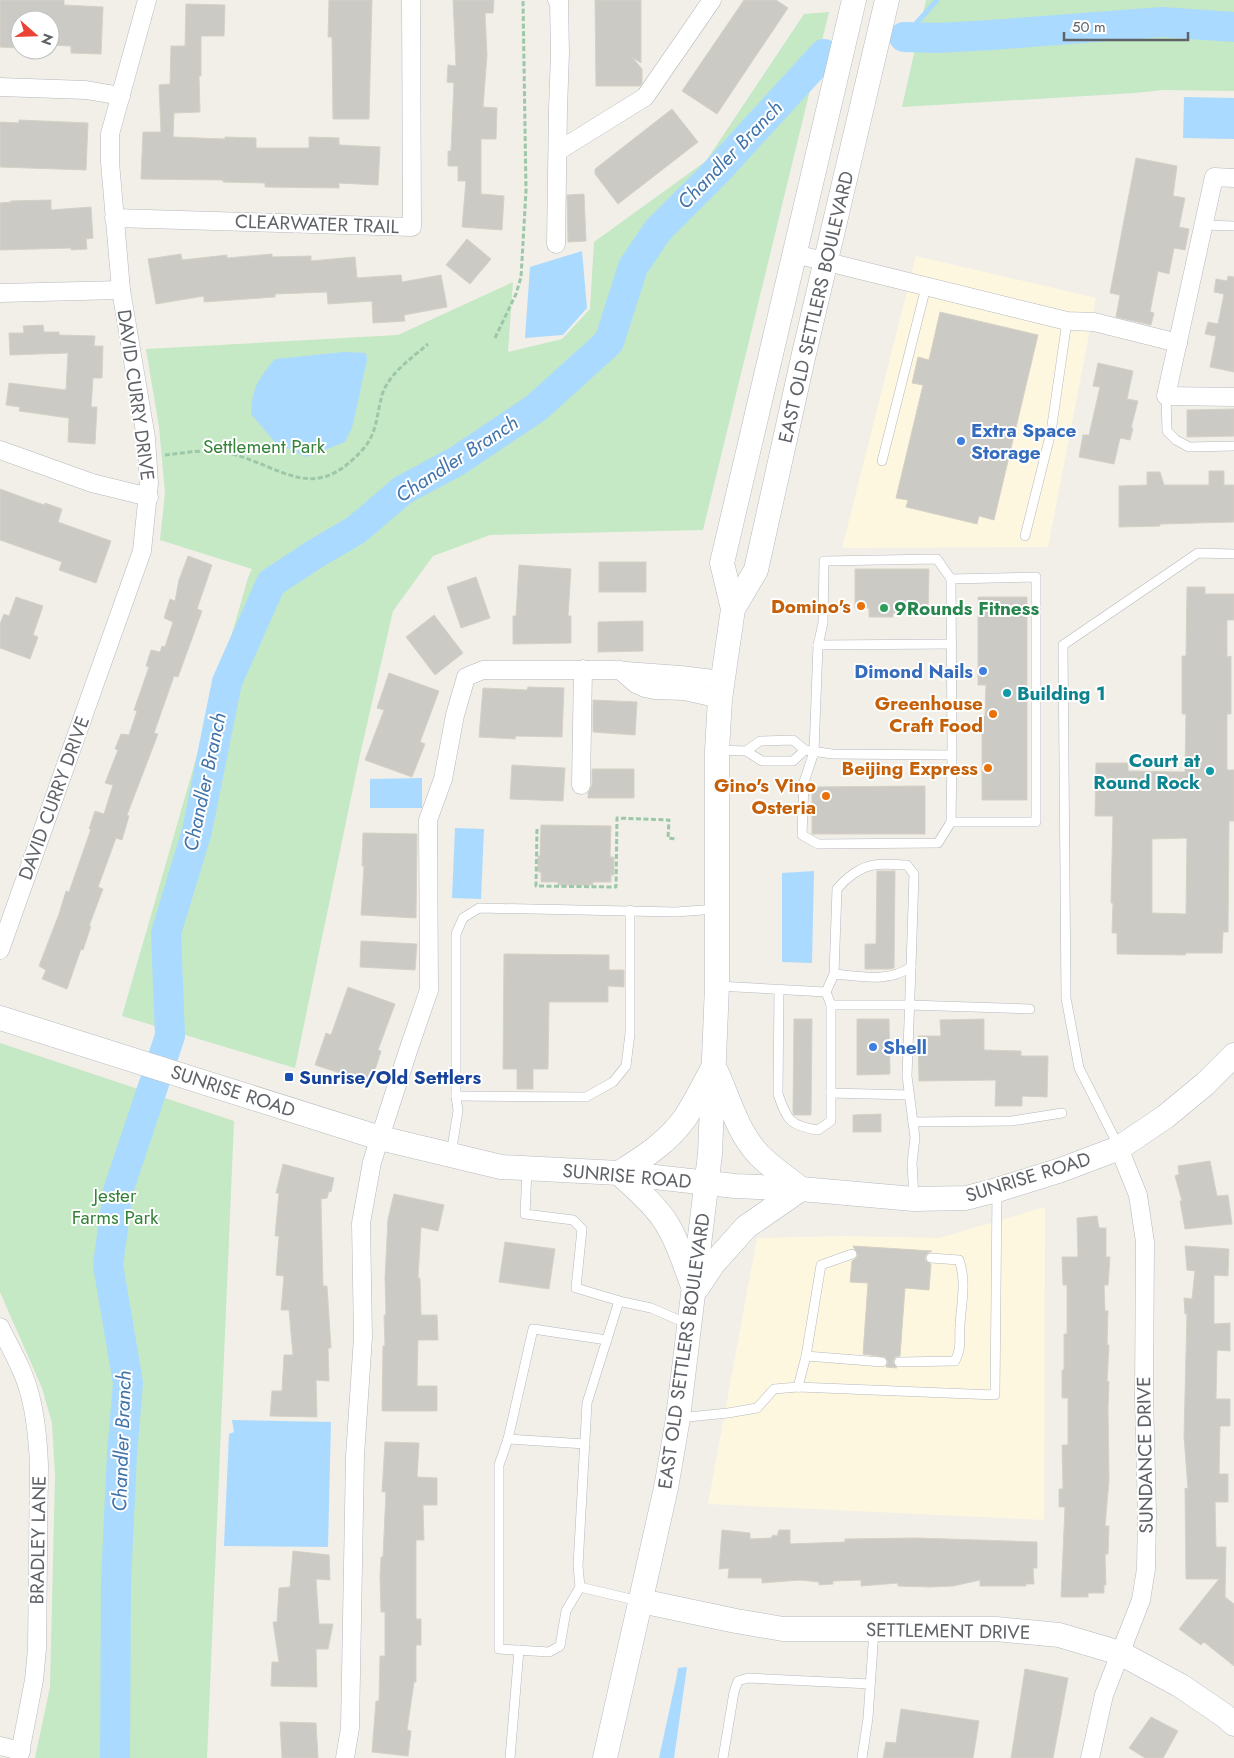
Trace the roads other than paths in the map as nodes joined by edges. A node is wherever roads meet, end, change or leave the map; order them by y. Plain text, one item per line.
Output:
1 (147, 0) edge
2 (411, 0) edge
3 (557, 0) edge
4 (712, 0) edge
5 (854, 0) edge
6 (887, 0) edge
7 (0, 87) edge
8 (121, 96) junction
9 (558, 151) junction
10 (1234, 178) edge
11 (114, 218) junction
12 (1204, 226) junction
13 (1234, 226) edge
14 (556, 244) dead end
15 (795, 254) junction
16 (826, 262) junction
17 (926, 287) junction
18 (121, 290) junction
19 (0, 293) edge
20 (1068, 321) junction
21 (1178, 343) junction
22 (1166, 396) junction
23 (1234, 397) edge
24 (1234, 446) edge
25 (0, 450) edge
26 (882, 461) dead end
27 (149, 497) junction
28 (1025, 536) dead end
29 (1234, 554) edge
30 (951, 579) junction
31 (733, 610) junction
32 (952, 644) junction
33 (818, 645) junction
34 (583, 670) junction
35 (721, 690) junction
36 (717, 750) junction
37 (746, 751) junction
38 (810, 751) junction
39 (952, 755) junction
40 (581, 785) dead end
41 (951, 822) junction
42 (717, 909) junction
43 (630, 910) junction
44 (0, 950) edge
45 (911, 967) junction
46 (834, 974) junction
47 (717, 986) junction
48 (779, 989) junction
49 (826, 992) junction
50 (831, 1005) junction
51 (910, 1005) junction
52 (1030, 1009) dead end
53 (0, 1018) edge
54 (1234, 1055) edge
55 (714, 1067) junction
56 (831, 1093) junction
57 (909, 1095) junction
58 (456, 1096) junction
59 (1062, 1113) dead end
60 (913, 1122) junction
61 (380, 1138) junction
62 (1119, 1148) junction
63 (451, 1156) junction
64 (527, 1169) junction
65 (619, 1174) junction
66 (707, 1182) junction
67 (801, 1189) junction
68 (998, 1190) junction
69 (914, 1199) junction
70 (852, 1254) dead end
71 (931, 1258) dead end
72 (695, 1292) junction
73 (619, 1301) junction
74 (690, 1326) junction
75 (0, 1327) edge
76 (607, 1340) junction
77 (806, 1356) junction
78 (882, 1362) dead end
79 (899, 1362) dead end
80 (798, 1388) junction
81 (678, 1418) junction
82 (508, 1439) junction
83 (584, 1444) junction
84 (580, 1587) junction
85 (641, 1601) junction
86 (874, 1630) junction
87 (519, 1650) junction
88 (1120, 1653) junction
89 (870, 1684) junction
90 (1234, 1724) edge
91 (0, 1746) edge
92 (20, 1754) edge
93 (345, 1758) edge
94 (510, 1758) edge
95 (605, 1758) edge
96 (723, 1758) edge
97 (862, 1758) edge
98 (1090, 1758) edge

1 - 8 street, DAVID CURRY DRIVE
2 - 11 street, CLEARWATER TRAIL
3 - 9 street
4 - 9 street
5 - 15 main road, EAST OLD SETTLERS BOULEVARD
6 - 16 main road, EAST OLD SETTLERS BOULEVARD
7 - 8 street
8 - 11 street, DAVID CURRY DRIVE
9 - 14 street
10 - 12 street
11 - 18 street, DAVID CURRY DRIVE
12 - 13 lane
12 - 21 street
15 - 16 street
15 - 31 main road, EAST OLD SETTLERS BOULEVARD
16 - 17 street
16 - 31 main road, EAST OLD SETTLERS BOULEVARD
17 - 20 street
17 - 26 lane
18 - 19 street
18 - 27 street, DAVID CURRY DRIVE
20 - 21 street
20 - 28 lane
21 - 22 street
22 - 23 street
22 - 24 lane
25 - 27 street
27 - 44 street, DAVID CURRY DRIVE
29 - 62 lane
30 - 32 lane
30 - 33 lane
30 - 41 lane
31 - 35 main road, EAST OLD SETTLERS BOULEVARD
32 - 33 lane
32 - 39 lane
33 - 38 lane
34 - 35 street
34 - 40 street
34 - 61 street
35 - 36 main road, EAST OLD SETTLERS BOULEVARD
36 - 37 lane
36 - 42 main road, EAST OLD SETTLERS BOULEVARD
37 - 38 lane
37 - 38 lane
38 - 39 lane
38 - 41 lane
39 - 41 lane
42 - 43 lane
42 - 47 main road, EAST OLD SETTLERS BOULEVARD
43 - 58 lane
43 - 58 lane
45 - 46 lane
45 - 46 lane
45 - 51 lane
46 - 49 lane
47 - 48 lane
47 - 55 main road, EAST OLD SETTLERS BOULEVARD
48 - 49 lane
48 - 56 lane
49 - 50 lane
50 - 51 lane
50 - 56 lane
51 - 52 lane
51 - 57 lane
53 - 61 main road, SUNRISE ROAD
54 - 62 main road, SUNRISE ROAD
55 - 65 main road
55 - 66 main road, EAST OLD SETTLERS BOULEVARD
55 - 67 main road
56 - 57 lane
57 - 60 lane
58 - 63 lane
59 - 60 lane
60 - 69 lane
61 - 63 main road, SUNRISE ROAD
61 - 93 street
62 - 68 main road, SUNRISE ROAD
62 - 88 street, SUNDANCE DRIVE
63 - 64 main road, SUNRISE ROAD
64 - 65 main road, SUNRISE ROAD
64 - 73 lane
65 - 66 main road, SUNRISE ROAD
65 - 72 main road
66 - 67 main road, SUNRISE ROAD
66 - 72 main road, EAST OLD SETTLERS BOULEVARD
67 - 69 main road, SUNRISE ROAD
67 - 72 main road
68 - 69 main road, SUNRISE ROAD
68 - 80 lane
70 - 77 lane
71 - 79 lane
72 - 74 main road, EAST OLD SETTLERS BOULEVARD
73 - 74 lane
73 - 76 lane
74 - 81 main road, EAST OLD SETTLERS BOULEVARD
75 - 92 street, BRADLEY LANE
76 - 82 lane
76 - 83 lane
77 - 78 lane
77 - 80 lane
80 - 81 lane
81 - 85 main road, EAST OLD SETTLERS BOULEVARD
82 - 83 lane
82 - 87 lane
83 - 84 lane
84 - 85 lane
84 - 87 lane
85 - 86 main road, SETTLEMENT DRIVE
85 - 95 main road, EAST OLD SETTLERS BOULEVARD
86 - 88 main road, SETTLEMENT DRIVE
86 - 89 lane
87 - 94 lane
88 - 90 main road, SETTLEMENT DRIVE
88 - 98 street, SUNDANCE DRIVE
89 - 96 lane
89 - 97 lane
91 - 92 street

